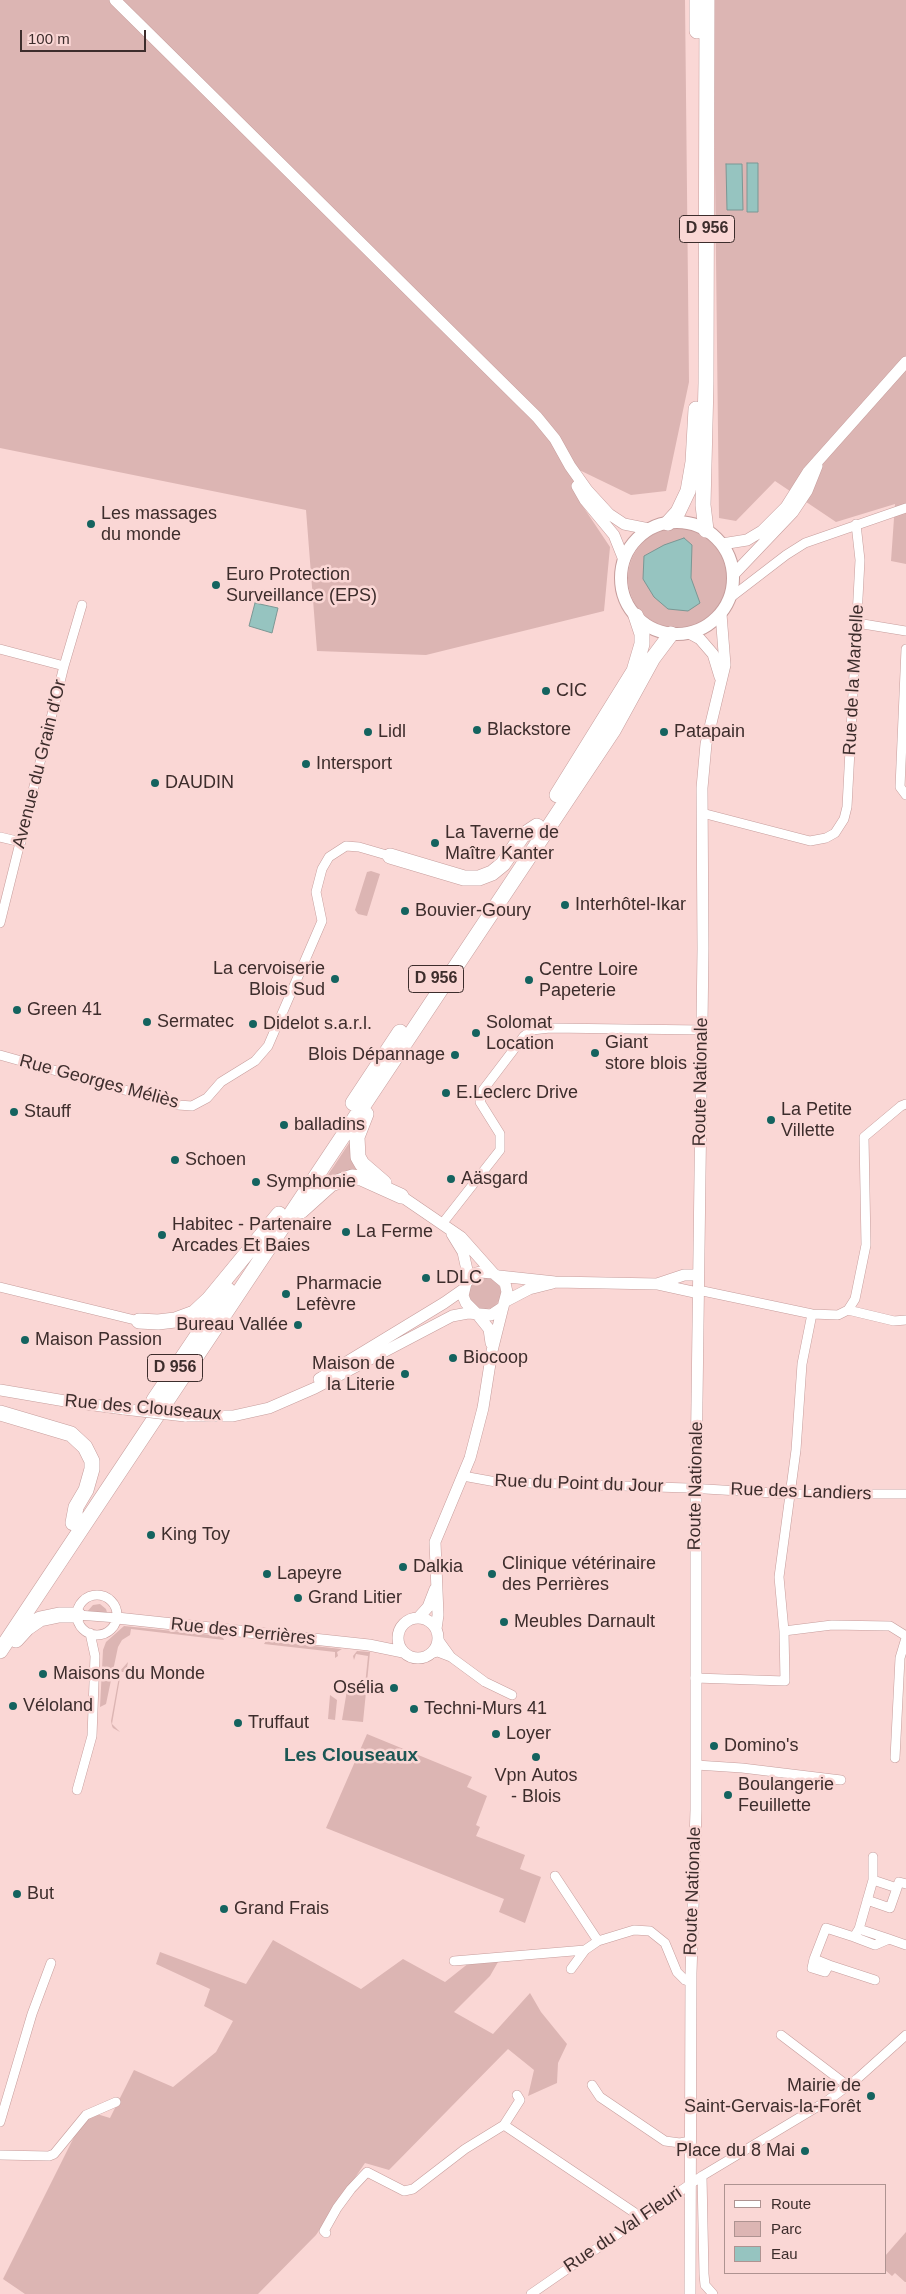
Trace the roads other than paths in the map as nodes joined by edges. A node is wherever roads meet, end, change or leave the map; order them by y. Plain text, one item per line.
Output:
1 (115, 0) edge
2 (697, 0) edge
3 (707, 0) edge
4 (906, 362) edge
5 (819, 460) junction
6 (570, 466) junction
7 (906, 508) edge
8 (668, 522) junction
9 (856, 524) junction
10 (649, 529) junction
11 (706, 530) junction
12 (722, 544) junction
13 (624, 560) junction
14 (734, 574) junction
15 (730, 598) junction
16 (82, 605) dead end
17 (721, 614) junction
18 (636, 616) junction
19 (857, 623) junction
20 (906, 632) edge
21 (690, 633) junction
22 (671, 634) junction
23 (0, 649) edge
24 (906, 649) edge
25 (64, 666) junction
26 (720, 681) junction
27 (906, 795) edge
28 (702, 813) junction
29 (537, 826) junction
30 (0, 837) edge
31 (21, 842) junction
32 (390, 856) joint
33 (0, 923) edge
34 (702, 1030) junction
35 (0, 1055) edge
36 (382, 1077) junction
37 (906, 1104) edge
38 (401, 1196) junction
39 (279, 1214) junction
40 (446, 1226) junction
41 (496, 1274) junction
42 (698, 1275) junction
43 (555, 1282) junction
44 (466, 1284) junction
45 (657, 1284) junction
46 (0, 1287) edge
47 (698, 1292) junction
48 (234, 1299) junction
49 (504, 1304) junction
50 (848, 1310) junction
51 (477, 1313) junction
52 (812, 1314) junction
53 (906, 1320) edge
54 (139, 1321) joint
55 (376, 1345) junction
56 (492, 1351) junction
57 (0, 1390) edge
58 (0, 1413) edge
59 (463, 1476) junction
60 (696, 1488) junction
61 (791, 1494) junction
62 (906, 1494) edge
63 (73, 1523) junction
64 (436, 1588) junction
65 (78, 1615) junction
66 (419, 1617) junction
67 (117, 1618) junction
68 (784, 1631) junction
69 (0, 1633) edge
70 (90, 1633) junction
71 (104, 1634) junction
72 (437, 1634) junction
73 (398, 1635) junction
74 (906, 1637) edge
75 (369, 1646) junction
76 (0, 1651) edge
77 (403, 1652) junction
78 (430, 1654) junction
79 (96, 1656) junction
80 (451, 1657) junction
81 (0, 1658) edge
82 (695, 1678) junction
83 (512, 1695) dead end
84 (895, 1758) dead end
85 (696, 1765) junction
86 (841, 1780) dead end
87 (77, 1790) dead end
88 (873, 1857) dead end
89 (555, 1876) dead end
90 (873, 1880) junction
91 (906, 1884) edge
92 (897, 1888) junction
93 (867, 1900) junction
94 (856, 1933) junction
95 (598, 1941) junction
96 (906, 1945) edge
97 (585, 1950) junction
98 (454, 1961) dead end
99 (51, 1963) dead end
100 (570, 1969) dead end
101 (875, 1980) dead end
102 (691, 1982) junction
103 (781, 2035) dead end
104 (906, 2035) edge
105 (592, 2085) dead end
106 (848, 2086) junction
107 (517, 2095) dead end
108 (116, 2102) dead end
109 (0, 2122) edge
110 (504, 2125) junction
111 (690, 2141) junction
112 (0, 2155) edge
113 (702, 2176) junction
114 (690, 2184) junction
115 (640, 2217) junction
116 (326, 2234) dead end
117 (531, 2294) edge
118 (690, 2294) edge
119 (712, 2294) edge

1 - 6 main road
2 - 8 highway, D 956
3 - 11 highway, D 956
4 - 5 main road
5 - 12 main road
5 - 14 main road
6 - 10 main road
6 - 13 main road
7 - 9 street
8 - 10 main road
8 - 11 main road
9 - 15 street
9 - 19 street, Rue de la Mardelle
10 - 13 main road
11 - 12 main road
12 - 14 main road
13 - 18 main road
14 - 15 main road
15 - 17 main road
16 - 25 street, Avenue du Grain d'Or
17 - 21 main road
17 - 26 main road, Route Nationale
18 - 22 main road
18 - 29 highway, D 956
19 - 20 street
19 - 28 street, Rue de la Mardelle
21 - 22 main road
21 - 26 main road
22 - 36 highway, D 956
23 - 25 street
24 - 27 street
25 - 31 street, Avenue du Grain d'Or
26 - 28 main road, Route Nationale
28 - 34 main road, Route Nationale
29 - 32 highway
29 - 39 highway, D 956
30 - 31 street
31 - 33 street, Avenue du Grain d'Or
32 - 35 street, Rue Georges Méliès
34 - 40 street
34 - 42 main road, Route Nationale
36 - 38 highway, D 956
36 - 48 highway, D 956
37 - 50 street
38 - 40 main road
38 - 48 highway, D 956
39 - 54 highway, D 956
39 - 63 highway, D 956
40 - 41 main road
40 - 44 main road
41 - 43 main road
41 - 44 main road
41 - 49 main road
42 - 45 main road
42 - 47 main road, Route Nationale
43 - 45 main road
43 - 49 main road
44 - 51 main road
44 - 55 main road, Rue des Clouseaux
45 - 47 main road
46 - 54 street
47 - 52 street
47 - 60 main road, Route Nationale
48 - 76 highway, D 956
49 - 51 main road
49 - 56 main road
50 - 52 street
50 - 53 street
51 - 55 main road, Rue des Clouseaux
51 - 56 main road
52 - 61 street
55 - 57 main road, Rue des Clouseaux, bridge
56 - 59 main road
58 - 63 highway, D 956
59 - 60 street, Rue du Point du Jour
59 - 64 main road
60 - 61 street, Rue des Landiers
60 - 82 main road, Route Nationale
61 - 62 street, Rue des Landiers
61 - 68 street
63 - 69 highway, D 956
64 - 66 main road
64 - 72 main road
65 - 67 street
65 - 67 street
65 - 70 street
65 - 81 highway
66 - 72 main road
66 - 73 main road
67 - 71 street
67 - 75 main road, Rue des Perrières
68 - 74 street
68 - 82 street
70 - 71 street
70 - 79 street
71 - 79 street
72 - 78 main road
72 - 80 street
73 - 75 main road, Rue des Perrières
73 - 77 main road
74 - 84 street
75 - 77 main road, Rue des Perrières
77 - 78 main road
78 - 80 street
79 - 87 street
80 - 83 street
82 - 85 main road, Route Nationale
85 - 86 street
85 - 102 main road, Route Nationale
88 - 90 street
89 - 95 street
90 - 92 street
90 - 93 street
91 - 92 street
92 - 93 street
93 - 94 street
94 - 96 street
94 - 101 street
95 - 97 street
95 - 102 street
97 - 98 street
97 - 100 street
99 - 109 street
102 - 111 main road, Route Nationale
103 - 106 street
104 - 106 street, Rue du Val Fleuri
105 - 111 street
106 - 113 street, Rue du Val Fleuri
107 - 110 street
108 - 112 street
110 - 115 street
110 - 116 street
111 - 114 main road, Route Nationale
113 - 114 street, Rue du Val Fleuri
113 - 119 street
114 - 115 street, Rue du Val Fleuri
114 - 118 main road, Route Nationale
115 - 117 street, Rue du Val Fleuri

